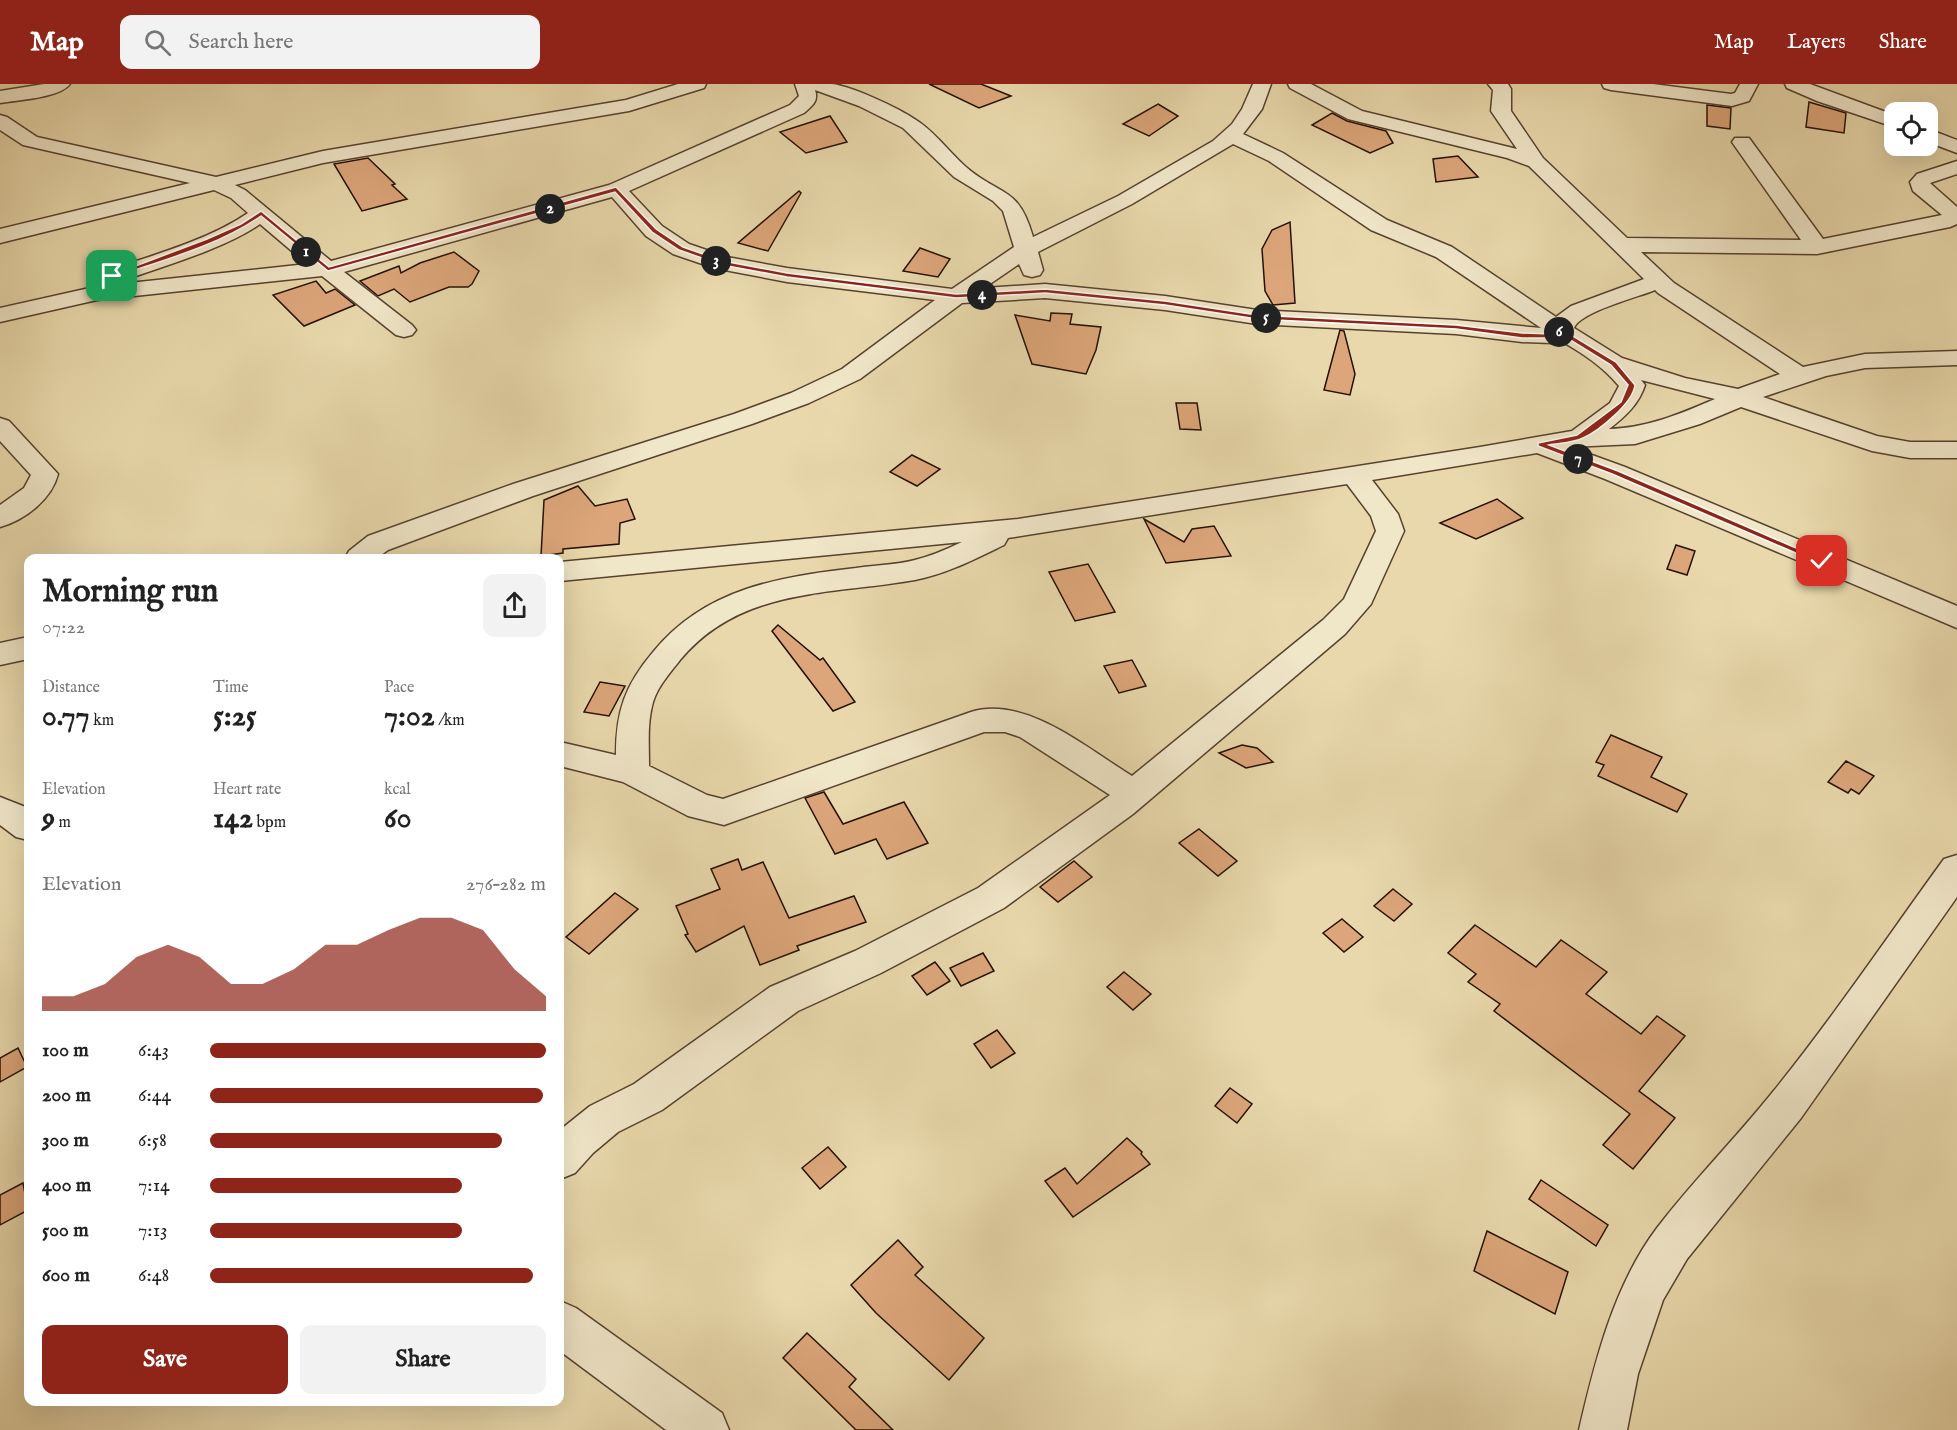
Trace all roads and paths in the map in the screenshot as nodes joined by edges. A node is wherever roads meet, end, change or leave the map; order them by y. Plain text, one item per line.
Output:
1 (61, 84) edge
2 (697, 84) edge
3 (804, 84) edge
4 (816, 84) edge
5 (1262, 84) edge
6 (1297, 84) edge
7 (1497, 84) edge
8 (1611, 84) edge
9 (1749, 84) edge
10 (1794, 84) edge
11 (0, 97) edge
12 (1884, 118) edge
13 (0, 121) edge
14 (1231, 136) junction
15 (1938, 139) edge
16 (1742, 142) dead end
17 (1957, 147) edge
18 (1536, 162) junction
19 (1957, 167) edge
20 (216, 183) junction
21 (616, 189) junction
22 (261, 213) junction
23 (0, 236) edge
24 (1621, 245) junction
25 (1817, 247) junction
26 (1026, 249) junction
27 (328, 269) junction
28 (1659, 281) junction
29 (1045, 291) junction
30 (956, 296) junction
31 (40, 306) junction
32 (0, 315) edge
33 (404, 330) dead end
34 (1561, 331) junction
35 (1957, 358) edge
36 (1613, 363) junction
37 (1800, 376) junction
38 (1738, 397) junction
39 (0, 426) edge
40 (1580, 437) junction
41 (1541, 445) junction
42 (1957, 450) edge
43 (1354, 475) junction
44 (0, 518) edge
45 (1018, 528) junction
46 (364, 554) edge
47 (564, 571) edge
48 (1957, 618) edge
49 (24, 649) edge
50 (0, 654) edge
51 (564, 755) edge
52 (632, 772) junction
53 (1134, 794) junction
54 (0, 810) edge
55 (24, 824) edge
56 (1957, 869) edge
57 (564, 1155) edge
58 (564, 1327) edge
59 (705, 1430) edge
60 (1603, 1430) edge

1 - 11 street
2 - 20 street
3 - 21 street
4 - 26 street
5 - 14 street
6 - 18 street
7 - 18 street
8 - 9 street
10 - 12 street
13 - 20 street
14 - 26 street
14 - 34 street
15 - 17 street
16 - 25 street
18 - 24 street
19 - 25 street
20 - 22 street
20 - 23 street
21 - 27 street
21 - 30 street
22 - 27 street
22 - 31 street
24 - 25 street
24 - 28 street
26 - 29 street
26 - 30 street
27 - 31 street
27 - 33 street
28 - 34 street
28 - 37 street
29 - 30 street
29 - 34 street
30 - 46 street
31 - 32 street
34 - 36 street
35 - 37 street
36 - 38 street
36 - 40 street
37 - 38 street
38 - 40 street
38 - 42 street
39 - 44 street
40 - 41 street
41 - 43 street
41 - 48 street
43 - 45 street
43 - 53 street
45 - 47 street
45 - 52 street
49 - 50 street
51 - 52 street
52 - 53 street
53 - 57 street
54 - 55 street
56 - 60 street
58 - 59 street

